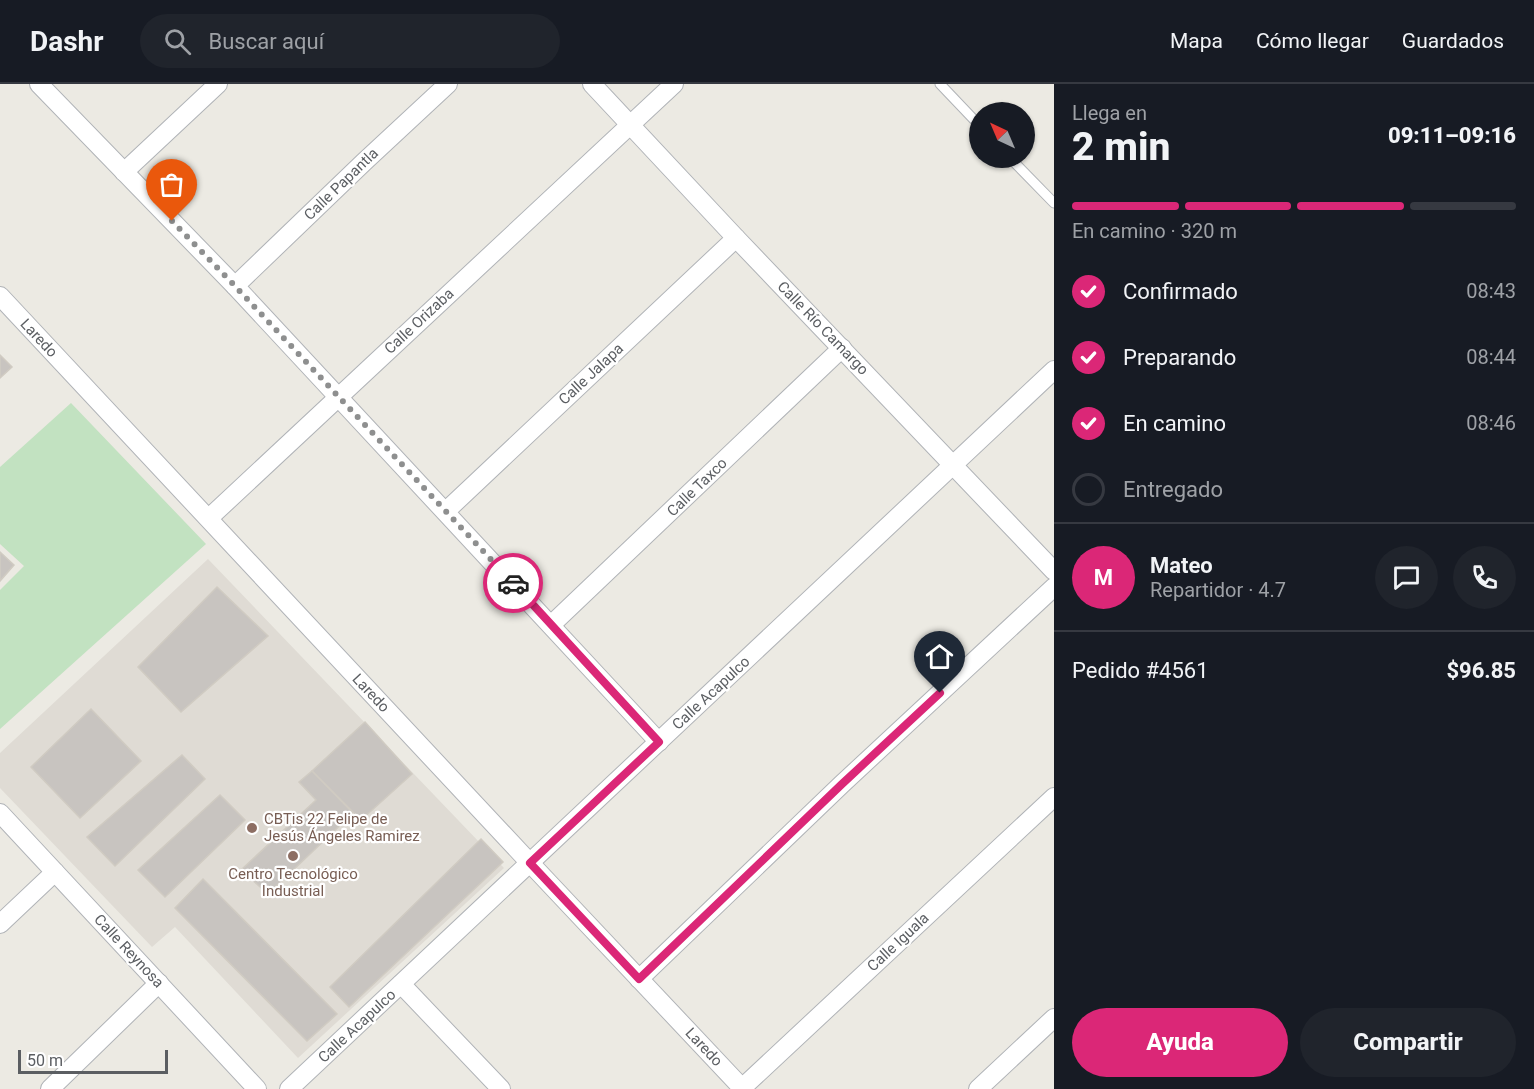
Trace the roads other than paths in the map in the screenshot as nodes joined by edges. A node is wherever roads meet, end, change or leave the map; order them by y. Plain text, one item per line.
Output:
1 (39, 84) edge
2 (218, 84) edge
3 (448, 84) edge
4 (592, 84) edge
5 (674, 84) edge
6 (939, 84) edge
7 (969, 115) edge
8 (629, 124) junction
9 (1020, 168) edge
10 (124, 172) junction
11 (1054, 203) edge
12 (736, 238) junction
13 (235, 286) junction
14 (0, 296) edge
15 (842, 348) junction
16 (1054, 370) edge
17 (338, 398) junction
18 (953, 465) junction
19 (446, 511) junction
20 (209, 518) junction
21 (1054, 571) edge
22 (1054, 587) edge
23 (551, 625) junction
24 (659, 742) junction
25 (1054, 797) edge
26 (0, 813) edge
27 (530, 863) junction
28 (55, 872) junction
29 (0, 924) edge
30 (639, 979) junction
31 (159, 983) junction
32 (401, 984) junction
33 (1054, 1018) edge
34 (742, 1088) edge
35 (50, 1089) edge
36 (257, 1089) edge
37 (289, 1089) edge
38 (501, 1089) edge
39 (978, 1089) edge

1 - 10 street
2 - 10 street
3 - 13 street, Calle Papantla
4 - 8 street, Calle Río Camargo
5 - 8 street, Calle Orizaba
6 - 7 lane
8 - 12 street, Calle Río Camargo
8 - 17 street, Calle Orizaba
9 - 11 lane
10 - 13 street
12 - 15 street, Calle Río Camargo
12 - 19 street, Calle Jalapa
13 - 17 street
14 - 20 street, Laredo
15 - 18 street, Calle Río Camargo
15 - 23 street, Calle Taxco
16 - 18 street, Calle Acapulco
17 - 19 street
17 - 20 street, Calle Orizaba
18 - 21 street, Calle Río Camargo
18 - 24 street, Calle Acapulco
19 - 23 street
20 - 27 street, Laredo
22 - 30 street
23 - 24 street
24 - 27 street, Calle Acapulco
25 - 34 street, Calle Iguala
26 - 28 street, Calle Reynosa
27 - 30 street, Laredo
27 - 32 street, Calle Acapulco
28 - 29 street
28 - 31 street, Calle Reynosa
30 - 34 street, Laredo
31 - 35 street
31 - 36 street, Calle Reynosa
32 - 37 street, Calle Acapulco
32 - 38 street
33 - 39 street

